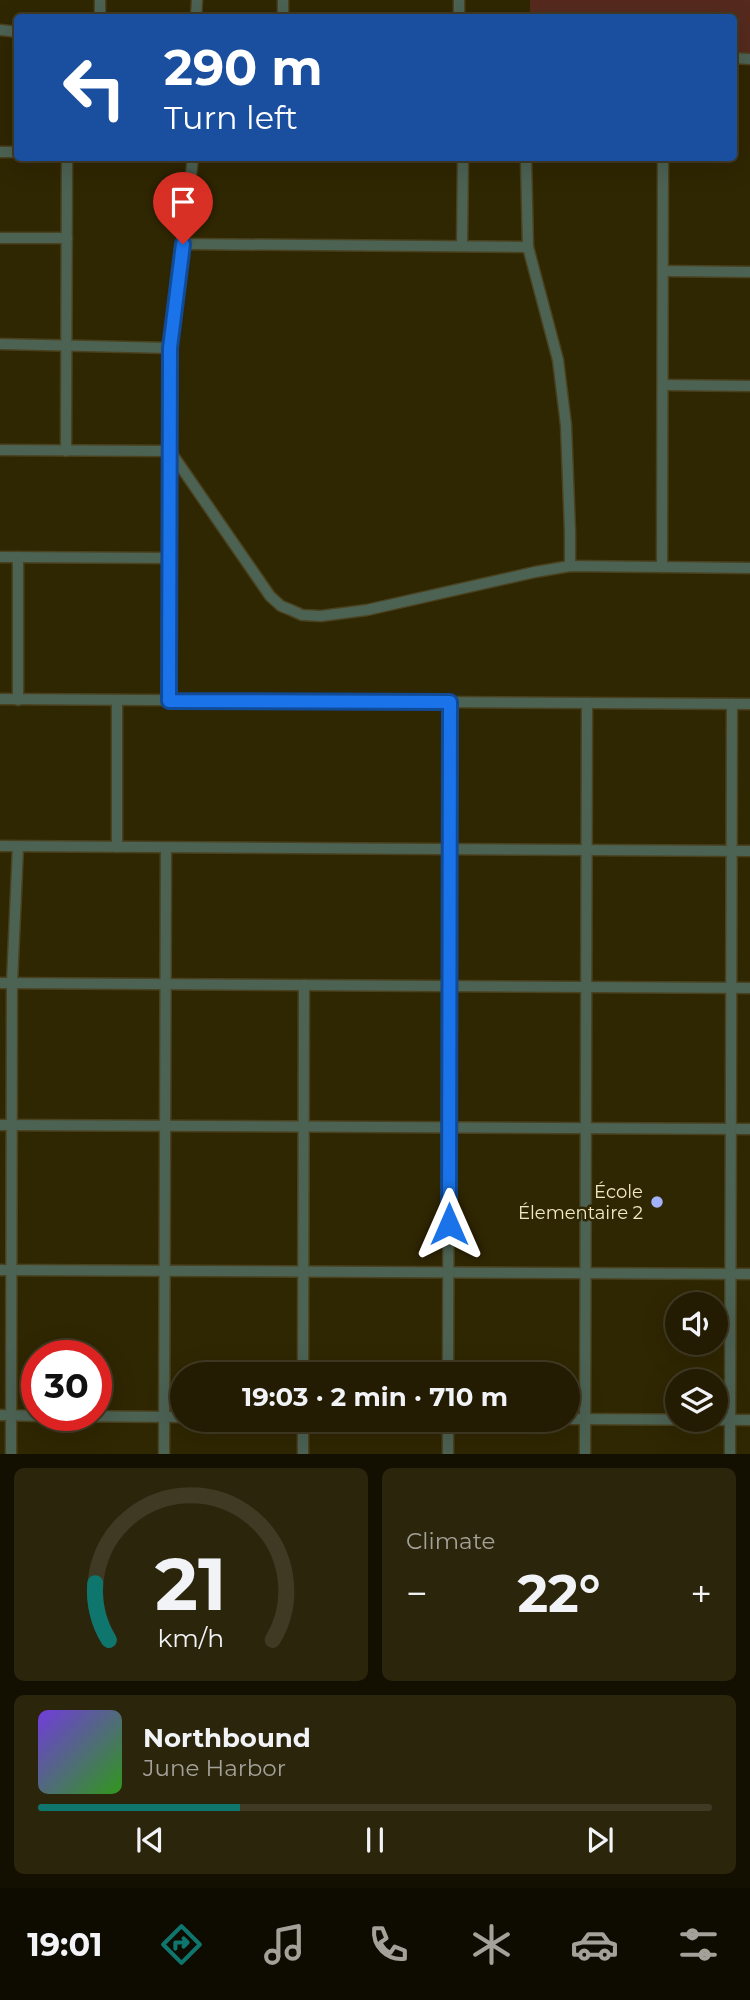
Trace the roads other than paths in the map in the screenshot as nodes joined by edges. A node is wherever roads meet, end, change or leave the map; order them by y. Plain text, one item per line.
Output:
1 (67, 161) edge
2 (193, 161) edge
3 (463, 161) edge
4 (526, 161) edge
5 (663, 161) edge
6 (0, 238) edge
7 (66, 238) junction
8 (183, 244) junction
9 (463, 246) junction
10 (528, 247) junction
11 (663, 271) junction
12 (750, 272) edge
13 (0, 344) edge
14 (67, 346) junction
15 (170, 348) junction
16 (663, 385) junction
17 (750, 386) edge
18 (0, 450) edge
19 (66, 451) junction
20 (170, 451) junction
21 (0, 557) edge
22 (18, 557) junction
23 (169, 558) junction
24 (570, 566) junction
25 (662, 567) junction
26 (750, 568) edge
27 (0, 699) edge
28 (18, 700) junction
29 (117, 700) junction
30 (169, 701) junction
31 (450, 702) junction
32 (587, 703) junction
33 (732, 704) junction
34 (750, 704) edge
35 (0, 846) edge
36 (18, 846) junction
37 (117, 847) junction
38 (166, 848) junction
39 (450, 849) junction
40 (587, 850) junction
41 (732, 851) junction
42 (750, 851) edge
43 (0, 983) edge
44 (12, 983) junction
45 (165, 984) junction
46 (304, 985) junction
47 (449, 986) junction
48 (586, 987) junction
49 (731, 988) junction
50 (750, 988) edge
51 (0, 1125) edge
52 (12, 1125) junction
53 (165, 1125) junction
54 (304, 1126) junction
55 (449, 1127) junction
56 (586, 1128) junction
57 (731, 1129) junction
58 (750, 1129) edge
59 (0, 1270) edge
60 (11, 1270) junction
61 (164, 1270) junction
62 (303, 1272) junction
63 (449, 1272) junction
64 (585, 1273) junction
65 (730, 1274) junction
66 (750, 1274) edge
67 (303, 1362) edge
68 (448, 1362) edge
69 (5, 1415) edge
70 (112, 1416) edge
71 (164, 1416) junction
72 (170, 1416) edge
73 (580, 1419) edge
74 (585, 1419) junction
75 (730, 1420) junction
76 (750, 1420) edge
77 (303, 1432) edge
78 (448, 1432) edge
79 (11, 1454) edge
80 (164, 1454) edge
81 (303, 1454) edge
82 (448, 1454) edge
83 (584, 1454) edge
84 (730, 1454) edge

1 - 7 street
2 - 8 street
3 - 9 street
4 - 10 street
5 - 11 street
6 - 7 street
7 - 14 street
8 - 9 street
8 - 15 street
9 - 10 street
10 - 24 street
11 - 12 street
11 - 16 street
13 - 14 street
14 - 15 street
14 - 19 street
15 - 20 street
16 - 17 street
16 - 25 street
18 - 19 street
19 - 20 street
20 - 23 street
20 - 24 street
21 - 22 street
22 - 23 street
22 - 28 street
23 - 30 street
24 - 25 street
25 - 26 street
27 - 28 street
28 - 29 street
29 - 30 street
29 - 37 street
30 - 31 street
31 - 32 street
31 - 39 street
32 - 33 street
32 - 40 street
33 - 34 street
33 - 41 street
35 - 36 street
36 - 37 street
36 - 44 street
37 - 38 street
38 - 39 street
38 - 45 street
39 - 40 street
39 - 47 street
40 - 41 street
40 - 48 street
41 - 42 street
41 - 49 street
43 - 44 street
44 - 45 street
44 - 52 street
45 - 46 street
45 - 53 street
46 - 47 street
46 - 54 street
47 - 48 street
47 - 55 street
48 - 49 street
48 - 56 street
49 - 50 street
49 - 57 street
51 - 52 street
52 - 53 street
52 - 60 street
53 - 54 street
53 - 61 street
54 - 55 street
54 - 62 street
55 - 56 street
55 - 63 street
56 - 57 street
56 - 64 street
57 - 58 street
57 - 65 street
59 - 60 street
60 - 61 street
60 - 69 street
61 - 62 street
61 - 71 street
62 - 63 street
62 - 67 street
63 - 64 street
63 - 68 street
64 - 65 street
64 - 74 street
65 - 66 street
65 - 75 street
69 - 79 street
70 - 71 street
71 - 72 street
71 - 80 street
73 - 74 street
74 - 75 street
74 - 83 street
75 - 76 street
75 - 84 street
77 - 81 street
78 - 82 street

